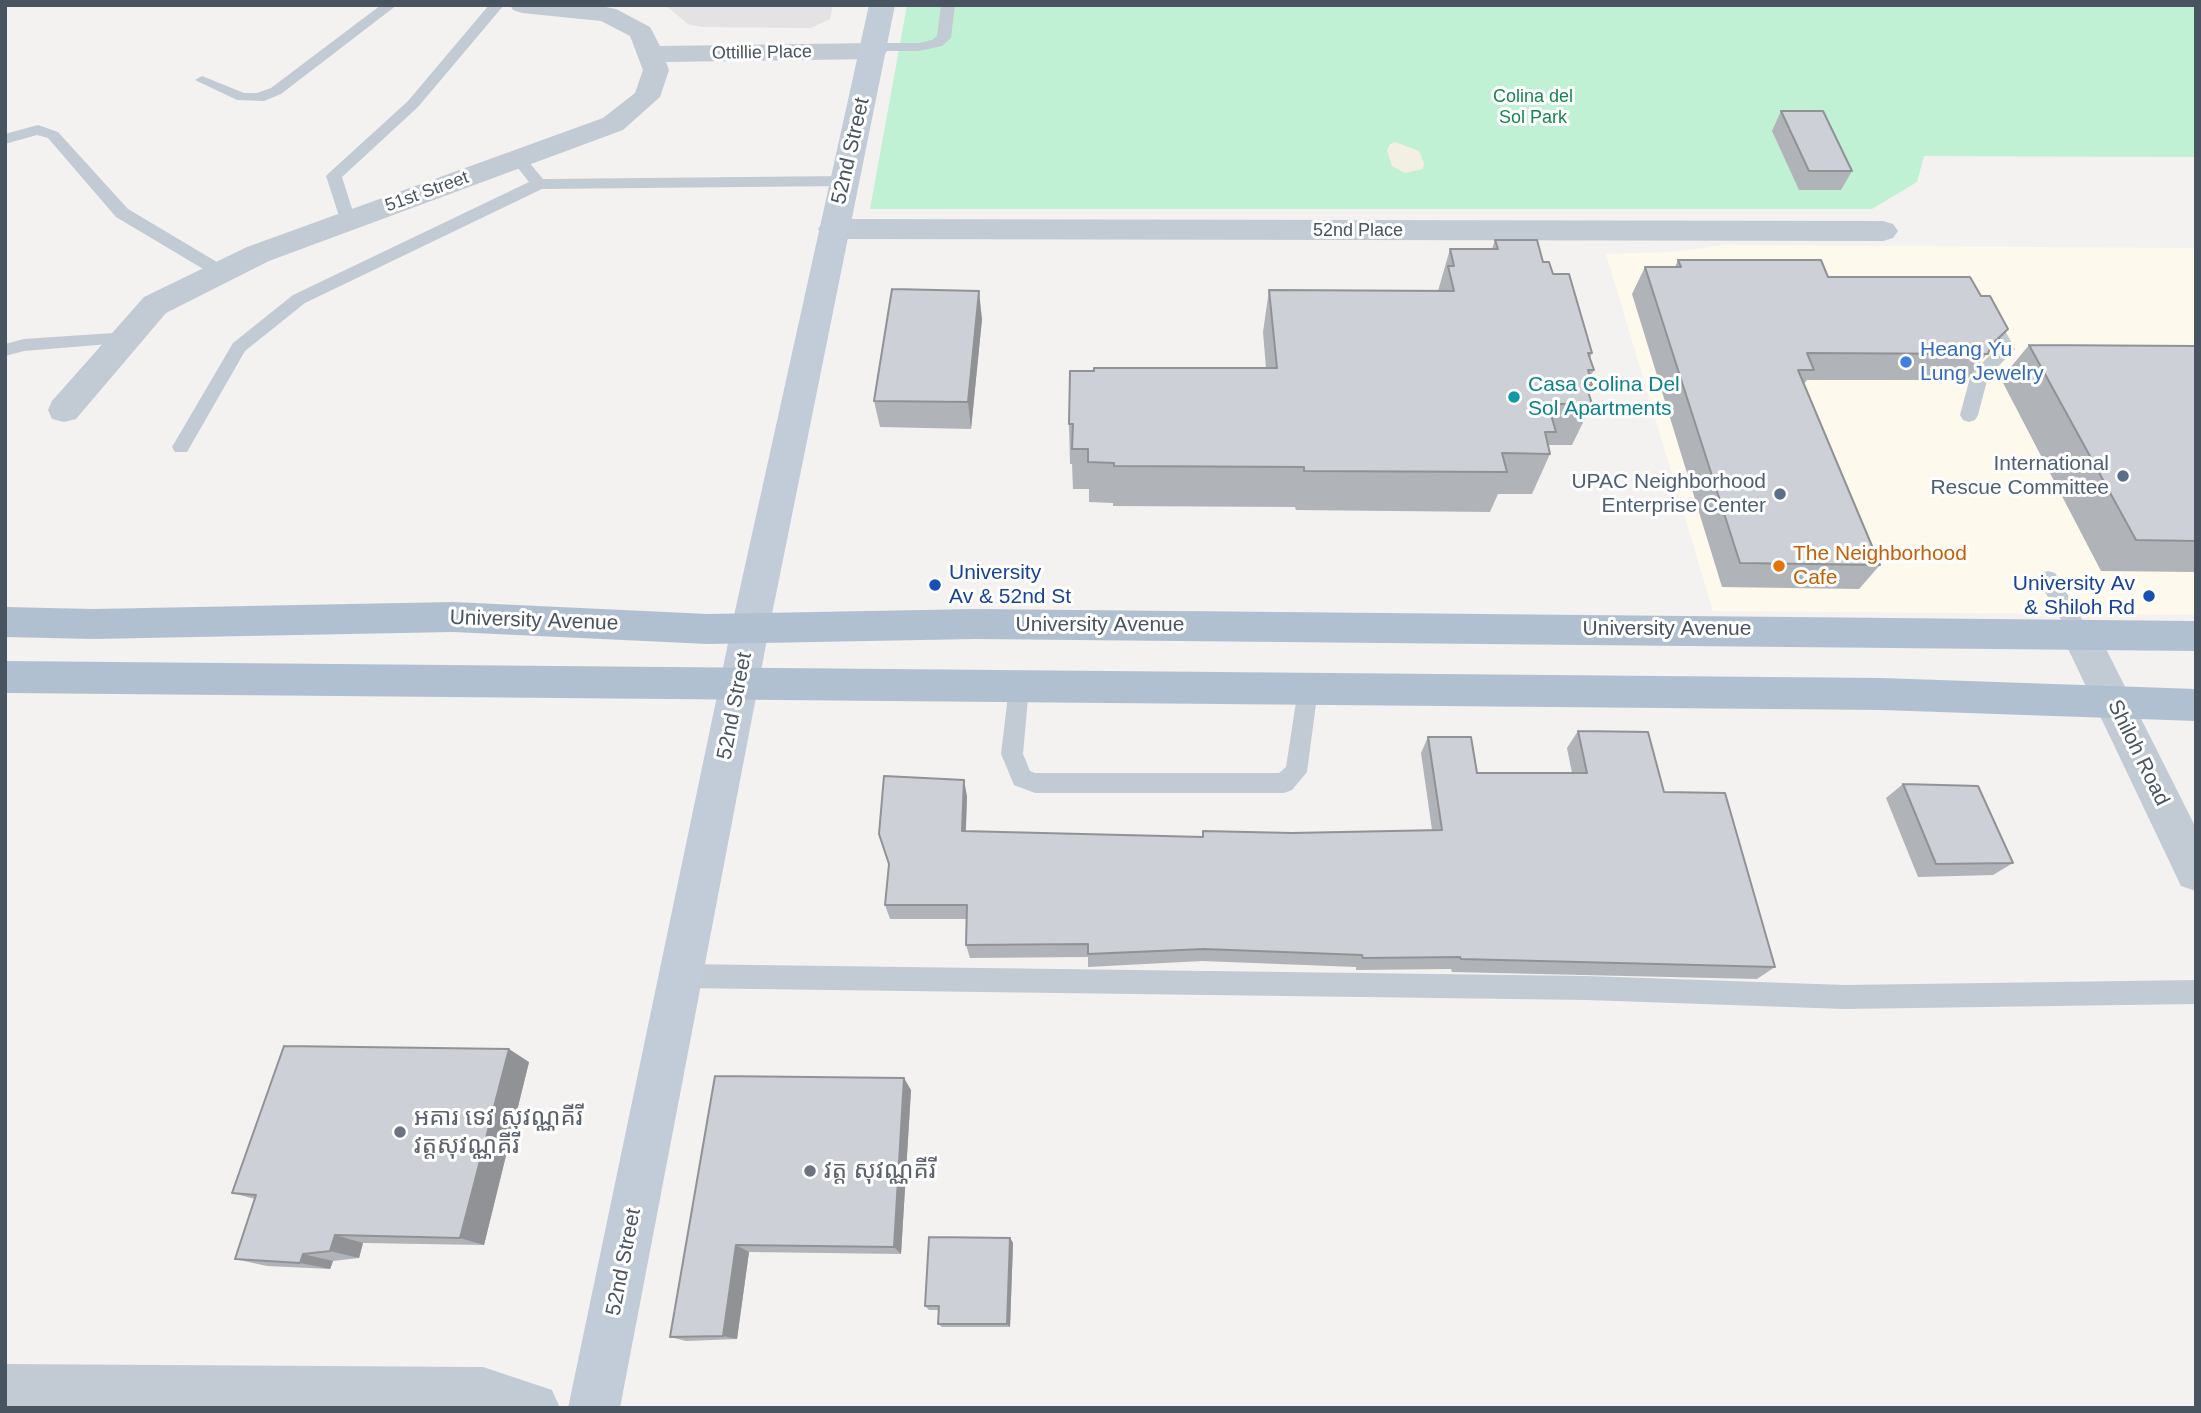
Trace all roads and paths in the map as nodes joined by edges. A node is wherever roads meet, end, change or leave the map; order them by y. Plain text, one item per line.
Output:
1 (390, 5) edge
2 (496, 5) edge
3 (522, 5) edge
4 (882, 5) edge
5 (948, 5) edge
6 (875, 49) junction
7 (650, 54) junction
8 (202, 80) dead end
9 (5, 139) edge
10 (518, 158) junction
11 (845, 181) junction
12 (539, 184) junction
13 (348, 221) junction
14 (833, 229) junction
15 (1883, 231) dead end
16 (221, 272) junction
17 (1978, 294) edge
18 (128, 338) junction
19 (5, 350) edge
20 (64, 410) dead end
21 (1969, 415) dead end
22 (181, 447) dead end
23 (2048, 579) dead end
24 (5, 622) edge
25 (750, 629) junction
26 (2080, 634) junction
27 (2196, 636) edge
28 (5, 677) edge
29 (740, 684) junction
30 (1019, 687) junction
31 (1308, 689) junction
32 (2113, 700) junction
33 (2196, 705) edge
34 (2196, 872) edge
35 (681, 976) junction
36 (2196, 992) edge
37 (5, 1390) edge
38 (534, 1408) edge
39 (594, 1408) edge

1 - 8 lane
2 - 13 lane
3 - 7 street
4 - 6 street, 52nd Street
5 - 6 lane
6 - 7 street, Ottillie Place
6 - 11 street, 52nd Street
7 - 10 street, 51st Street
9 - 16 lane
10 - 12 lane
10 - 13 street, 51st Street
11 - 12 lane
11 - 14 street, 52nd Street
12 - 22 lane
13 - 16 street, 51st Street
14 - 15 street, 52nd Place
14 - 25 street, 52nd Street
16 - 18 street, 51st Street
17 - 21 lane
18 - 19 lane
18 - 20 street, 51st Street
23 - 26 lane
24 - 25 main road, University Avenue
25 - 26 main road, University Avenue
25 - 29 street, 52nd Street
26 - 27 main road, University Avenue
26 - 32 street, Shiloh Road
28 - 29 main road
29 - 30 main road
29 - 35 street, 52nd Street
30 - 31 main road
30 - 31 lane
31 - 32 main road
32 - 33 main road
32 - 34 street, Shiloh Road
35 - 36 lane
35 - 39 street, 52nd Street
37 - 38 street

